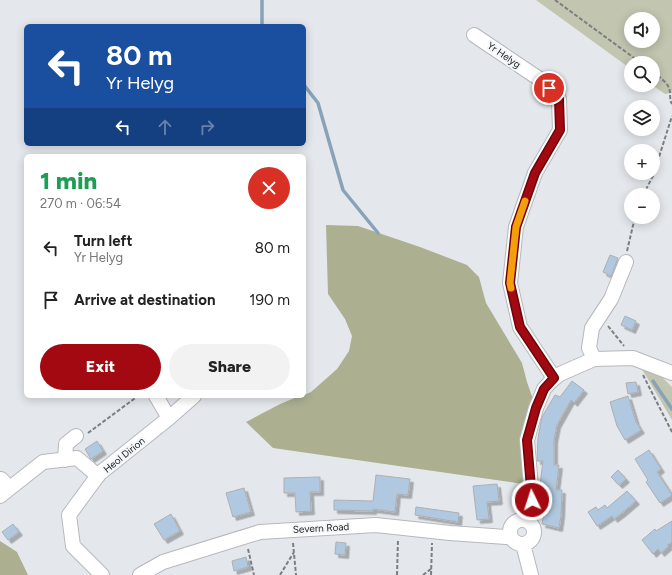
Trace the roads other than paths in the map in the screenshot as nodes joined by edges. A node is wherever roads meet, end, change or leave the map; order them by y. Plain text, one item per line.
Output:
1 (474, 35) dead end
2 (626, 262) road end
3 (594, 360) junction
4 (672, 373) edge
5 (554, 378) junction
6 (157, 398) edge
7 (192, 398) edge
8 (169, 418) junction
9 (76, 436) road end
10 (65, 460) junction
11 (98, 476) junction
12 (3, 488) edge
13 (527, 521) junction
14 (510, 535) junction
15 (523, 544) junction
16 (102, 575) edge
17 (140, 575) edge
18 (531, 575) edge

1 - 5 street, Yr Helyg
2 - 3 street
3 - 4 street
3 - 5 street
5 - 13 street
6 - 8 street
7 - 8 street, Heol Dirion
8 - 11 street, Heol Dirion
9 - 10 street
10 - 11 street
10 - 12 street
11 - 16 street, Heol Dirion
13 - 14 street
13 - 15 street
14 - 15 street
14 - 17 street, Severn Road
15 - 18 street

